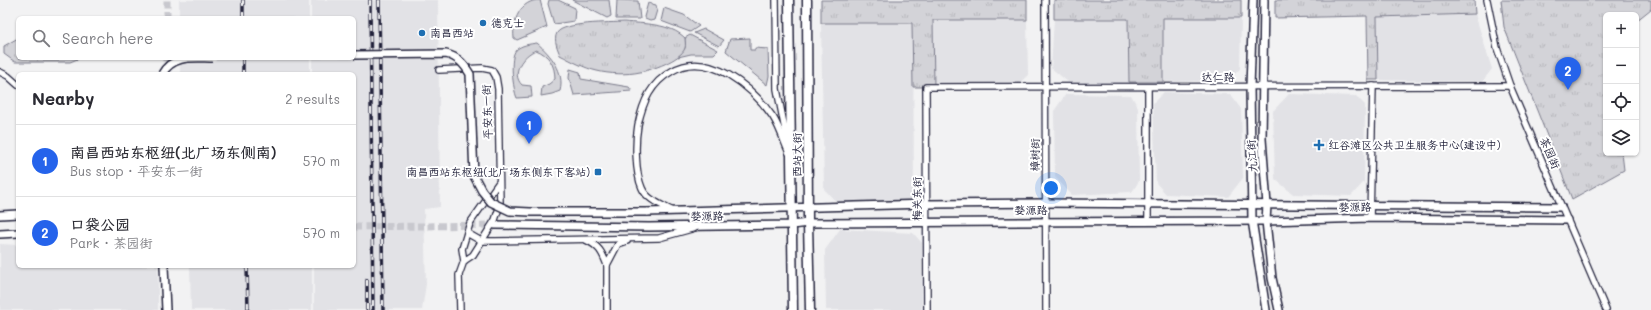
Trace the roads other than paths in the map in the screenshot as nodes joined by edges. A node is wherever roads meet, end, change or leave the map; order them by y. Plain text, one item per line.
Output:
1 (776, 0) edge
2 (789, 0) edge
3 (807, 0) edge
4 (1045, 0) edge
5 (1253, 0) edge
6 (1264, 0) edge
7 (1487, 0) edge
8 (356, 55) edge
9 (177, 60) edge
10 (439, 70) dead end
11 (0, 72) edge
12 (163, 72) edge
13 (16, 83) edge
14 (1250, 86) junction
15 (1263, 86) junction
16 (1372, 86) junction
17 (1510, 86) junction
18 (926, 87) joint
19 (1044, 87) junction
20 (1148, 87) junction
21 (790, 155) junction
22 (499, 182) junction
23 (1046, 203) junction
24 (927, 204) junction
25 (1148, 205) junction
26 (1267, 205) junction
27 (1370, 205) junction
28 (1252, 206) junction
29 (1561, 207) junction
30 (808, 208) junction
31 (792, 209) junction
32 (673, 211) junction
33 (16, 214) edge
34 (0, 215) edge
35 (1370, 218) junction
36 (1252, 220) junction
37 (1266, 220) junction
38 (1567, 220) junction
39 (1046, 221) junction
40 (1148, 221) junction
41 (927, 222) junction
42 (808, 223) junction
43 (495, 224) tunnel mouth
44 (792, 225) junction
45 (701, 227) junction
46 (16, 233) edge
47 (467, 233) junction
48 (2, 234) edge
49 (16, 238) edge
50 (585, 239) junction
51 (633, 239) junction
52 (481, 241) junction
53 (464, 261) junction
54 (607, 265) junction
55 (164, 268) edge
56 (166, 310) edge
57 (460, 310) edge
58 (607, 310) edge
59 (793, 310) edge
60 (810, 310) edge
61 (927, 310) edge
62 (1046, 310) edge
63 (1266, 310) edge
64 (1279, 310) edge
65 (1606, 310) edge

1 - 21 street
2 - 21 main road, 西站大街
3 - 30 main road, 西站大街
4 - 19 street, 樟树街
5 - 14 street, 九江街
6 - 15 street, 九江街
7 - 17 street, 茶园街
8 - 32 street, 婺源路, bridge
9 - 12 street, bridge
10 - 22 street, 平安东一街
11 - 13 street
14 - 15 street, 达仁路
14 - 20 street, 达仁路
14 - 28 street, 九江街
15 - 16 street, 达仁路
15 - 26 street, 九江街
16 - 17 street, 达仁路
16 - 27 street
17 - 29 street, 茶园街
18 - 19 street, 达仁路
18 - 24 street, 梅关东街
19 - 20 street, 达仁路
19 - 23 street, 樟树街
20 - 25 street
21 - 31 main road, 西站大街
21 - 32 street
22 - 47 street
22 - 52 street, 平安东一街
23 - 24 street, 婺源路
23 - 25 street, 婺源路
23 - 39 street, 樟树街
24 - 30 street, 婺源路
24 - 41 street, 梅关东街
25 - 28 street, 婺源路
25 - 40 street
26 - 27 street, 婺源路
26 - 28 street, 婺源路
26 - 37 street, 九江街
27 - 29 street, 婺源路
27 - 35 street
28 - 36 street, 九江街
29 - 38 street, 茶园街
30 - 31 street, 婺源路
30 - 42 main road, 西站大街
31 - 32 street, 婺源路
31 - 44 main road, 西站大街
33 - 34 street
35 - 37 street, 婺源路
35 - 38 street, 婺源路
36 - 37 street, 婺源路
36 - 40 street, 婺源路
36 - 63 street, 九江街
37 - 64 street, 九江街
38 - 65 street, 茶园街
39 - 40 street, 婺源路
39 - 41 street, 婺源路
39 - 62 street, 樟树街
41 - 42 street, 婺源路
41 - 61 street, 梅关东街
42 - 44 street, 婺源路
42 - 60 main road, 西站大街
43 - 45 street, 婺源路
44 - 45 street, 婺源路
44 - 59 main road, 西站大街
45 - 51 street
46 - 48 street
47 - 52 street
47 - 53 street
48 - 49 street
50 - 51 street
50 - 52 street
50 - 54 street
51 - 54 street
52 - 53 street, 平安东一街
53 - 57 street
54 - 58 street
55 - 56 street

